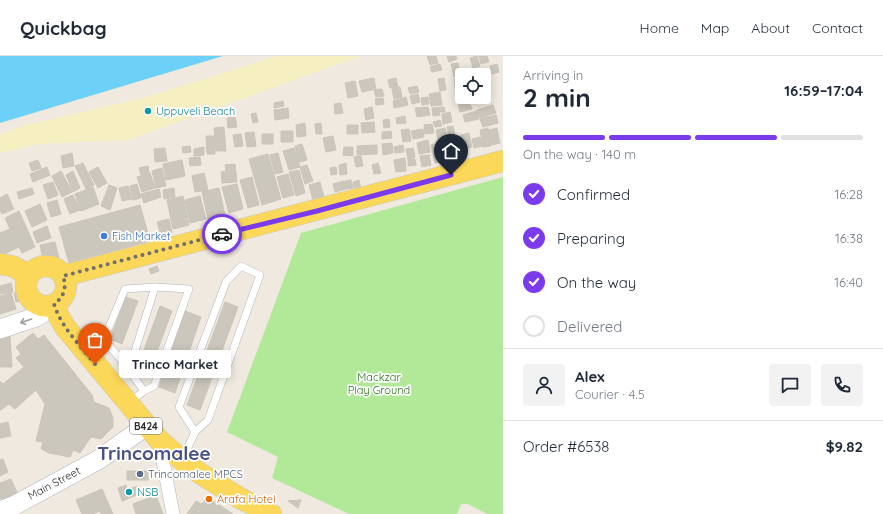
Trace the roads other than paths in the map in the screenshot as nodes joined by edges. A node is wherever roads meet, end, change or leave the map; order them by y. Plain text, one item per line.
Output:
1 (503, 161) edge
2 (0, 264) edge
3 (29, 274) junction
4 (63, 276) junction
5 (155, 287) junction
6 (50, 305) junction
7 (0, 329) edge
8 (129, 370) junction
9 (136, 397) junction
10 (195, 432) junction
11 (152, 433) junction
12 (182, 460) junction
13 (0, 511) edge
14 (173, 514) edge
15 (271, 514) edge

1 - 4 main road
2 - 3 main road
3 - 4 main road
3 - 6 main road
4 - 6 main road
5 - 8 lane
5 - 8 lane
5 - 9 lane
6 -> 7 main road
6 - 9 main road, B424
8 - 9 lane
9 - 11 main road, B424
10 - 10 lane
10 - 12 lane
11 - 12 main road, B424
11 - 13 main road, Main Street
11 - 14 street
12 - 15 main road, B424

